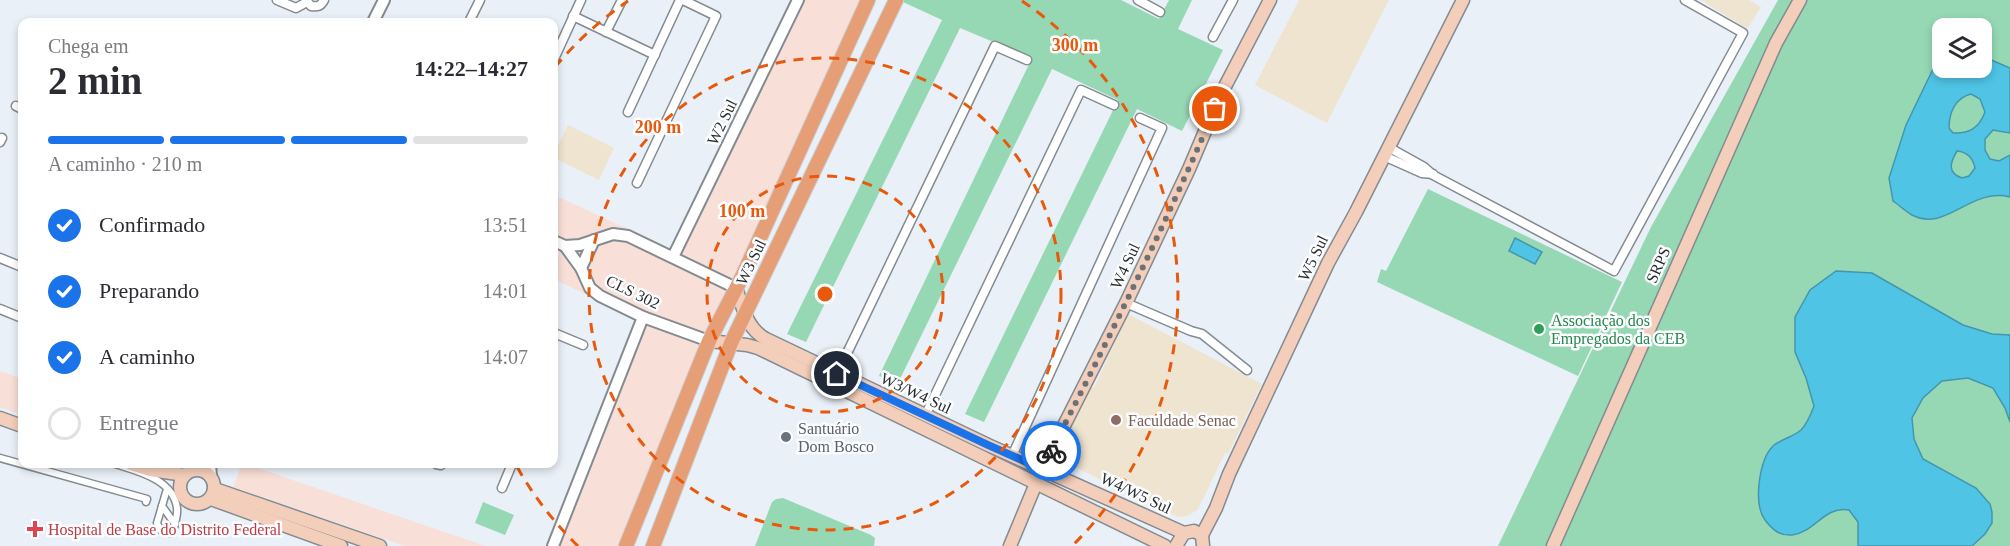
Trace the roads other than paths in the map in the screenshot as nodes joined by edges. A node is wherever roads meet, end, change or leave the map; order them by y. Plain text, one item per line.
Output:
1 (277, 0) edge
2 (324, 0) edge
3 (384, 0) edge
4 (390, 0) edge
5 (480, 0) edge
6 (581, 0) edge
7 (622, 0) edge
8 (681, 0) edge
9 (798, 0) edge
10 (868, 0) edge
11 (896, 0) edge
12 (1138, 0) edge
13 (1233, 0) edge
14 (1270, 0) edge
15 (1463, 0) edge
16 (1685, 0) edge
17 (1800, 0) edge
18 (307, 1) edge
19 (1160, 12) dead end
20 (573, 16) junction
21 (374, 18) edge
22 (381, 18) edge
23 (472, 18) edge
24 (606, 32) junction
25 (1214, 38) dead end
26 (558, 50) edge
27 (655, 55) junction
28 (1027, 60) dead end
29 (1114, 105) dead end
30 (628, 112) dead end
31 (1140, 118) dead end
32 (1386, 151) junction
33 (797, 155) junction
34 (812, 172) junction
35 (637, 183) dead end
36 (594, 240) junction
37 (558, 243) edge
38 (565, 246) junction
39 (673, 257) junction
40 (0, 258) edge
41 (18, 265) edge
42 (581, 268) junction
43 (736, 288) junction
44 (1126, 303) junction
45 (0, 309) edge
46 (745, 314) junction
47 (18, 316) edge
48 (643, 317) junction
49 (558, 335) edge
50 (709, 341) junction
51 (731, 344) junction
52 (583, 345) dead end
53 (796, 361) junction
54 (1247, 370) dead end
55 (837, 374) junction
56 (879, 400) junction
57 (925, 416) junction
58 (0, 418) edge
59 (0, 424) edge
60 (18, 425) edge
61 (18, 432) edge
62 (664, 456) junction
63 (1012, 456) junction
64 (0, 458) edge
65 (685, 462) junction
66 (18, 463) edge
67 (35, 468) edge
68 (126, 468) edge
69 (144, 468) edge
70 (510, 468) edge
71 (1042, 469) junction
72 (150, 470) junction
73 (191, 470) edge
74 (210, 470) edge
75 (1036, 483) junction
76 (502, 488) dead end
77 (174, 489) junction
78 (213, 494) junction
79 (146, 502) dead end
80 (162, 506) junction
81 (174, 524) junction
82 (1184, 533) junction
83 (1202, 541) edge
84 (317, 542) edge
85 (341, 546) edge
86 (380, 546) edge
87 (553, 546) edge
88 (626, 546) edge
89 (653, 546) edge
90 (1010, 546) edge
91 (1165, 546) edge
92 (1176, 546) edge
93 (1553, 546) edge

1 - 18 street
2 - 18 street
3 - 21 street
4 - 22 street
5 - 23 street
6 - 20 street
7 - 24 street
8 - 27 street
8 - 35 street
9 - 39 street, W2 Sul
10 - 33 main road, W3 Sul
11 - 34 main road, W3 Sul
12 - 19 street
13 - 25 street
14 - 44 main road, W4 Sul
15 - 32 main road, W5 Sul
16 - 32 street
17 - 93 main road, SRPS
20 - 24 street
20 - 26 street
24 - 27 street
27 - 30 street
28 - 55 street
29 - 57 street
31 - 63 street
32 - 83 main road, W5 Sul
33 - 34 main road
33 - 43 main road, W3 Sul
34 - 46 main road, W3 Sul
36 - 38 street
36 - 39 street
36 - 42 street
37 - 38 street
38 - 42 street, CLS 302
39 - 43 street
40 - 41 street
42 - 48 street, CLS 302
43 - 46 main road, W3/W4 Sul
43 - 50 main road, W3 Sul
44 - 54 street
44 - 71 main road, W4 Sul
45 - 47 street
46 - 51 main road, W3 Sul
46 - 53 main road, W3/W4 Sul
48 - 50 street, CLS 302
48 - 87 street
49 - 52 street
50 - 51 main road, W3/W4 Sul
50 - 62 main road, W3 Sul
51 - 53 main road, W3/W4 Sul
51 - 65 main road, W3 Sul
53 - 55 main road, W3/W4 Sul
53 - 56 main road, W3/W4 Sul
55 - 56 main road, W3/W4 Sul
56 - 57 main road, W3/W4 Sul
56 - 75 main road, W3/W4 Sul
57 - 63 main road, W3/W4 Sul
58 - 60 main road
59 - 61 street
62 - 65 main road
62 - 88 main road, W3 Sul
63 - 71 main road, W3/W4 Sul
64 - 66 street
65 - 89 main road, W3 Sul
67 - 79 street
68 - 77 street
69 - 72 main road
70 - 76 street
71 - 75 main road, W4 Sul
71 - 82 main road, W4/W5 Sul
72 - 73 main road
72 - 77 main road
73 - 74 main road
73 - 77 main road
74 - 78 main road
75 - 90 main road, W4 Sul
75 - 91 main road, W4/W5 Sul
77 - 78 main road
77 - 80 street
77 - 81 street
78 - 84 main road
78 - 86 main road
80 - 81 street
80 - 81 street
82 - 83 main road, W4/W5 Sul
82 - 92 main road
84 - 85 main road

